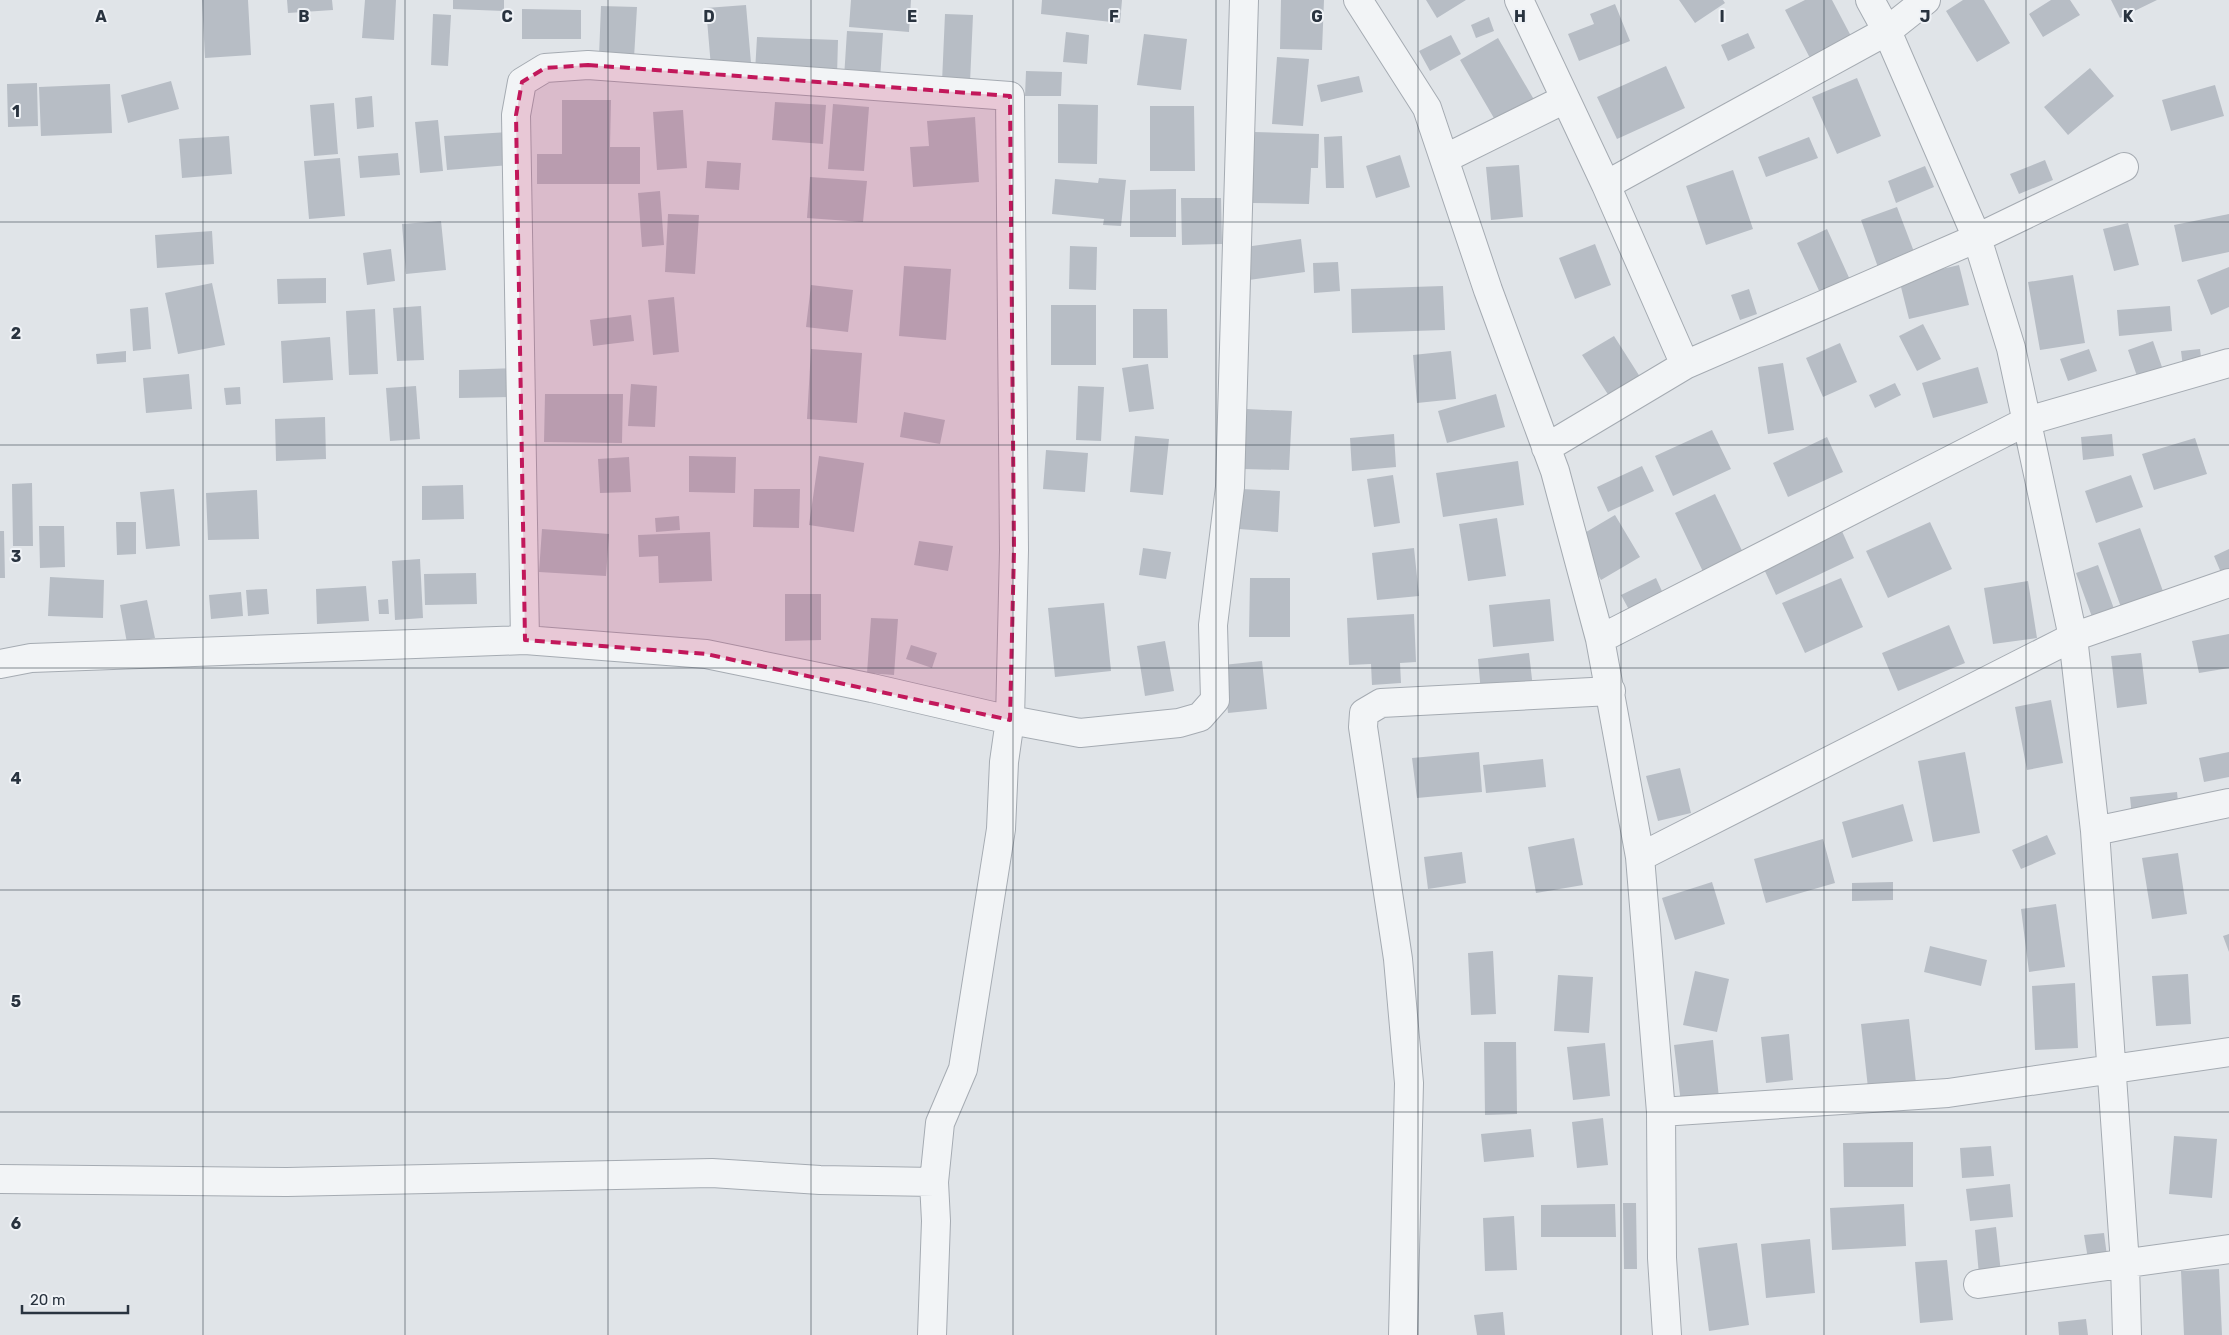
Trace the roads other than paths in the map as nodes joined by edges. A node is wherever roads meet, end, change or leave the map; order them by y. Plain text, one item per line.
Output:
1 (1244, 0) edge
2 (1358, 0) edge
3 (1519, 0) edge
4 (1870, 0) edge
5 (1926, 0) edge
6 (1887, 31) junction
7 (1565, 99) junction
8 (1444, 159) junction
9 (2124, 167) dead end
10 (1606, 185) junction
11 (1977, 238) junction
12 (2229, 363) edge
13 (1685, 365) junction
14 (2027, 421) junction
15 (1546, 448) junction
16 (2229, 582) edge
17 (2073, 638) junction
18 (1600, 639) junction
19 (524, 640) junction
20 (0, 664) edge
21 (1611, 691) junction
22 (1010, 720) junction
23 (2229, 803) edge
24 (2095, 831) junction
25 (1640, 857) junction
26 (2229, 1052) edge
27 (2110, 1068) junction
28 (1661, 1112) junction
29 (0, 1179) edge
30 (934, 1182) junction
31 (2229, 1249) edge
32 (2126, 1264) junction
33 (1978, 1284) dead end
34 (932, 1335) edge
35 (1403, 1335) edge
36 (1667, 1335) edge
37 (2127, 1335) edge

1 - 22 street
2 - 8 street
3 - 7 street
4 - 6 street
5 - 6 street
6 - 10 street
6 - 11 street
7 - 8 street
7 - 10 street
8 - 15 street
9 - 11 street
10 - 13 street
11 - 13 street
11 - 14 street
12 - 14 street
13 - 15 street
14 - 17 street
14 - 18 street
15 - 18 street
16 - 17 street
17 - 24 street
17 - 25 street
18 - 21 street
19 - 20 street
19 - 22 street
19 - 22 street
21 - 25 street
21 - 35 street
22 - 30 street
23 - 24 street
24 - 27 street
25 - 28 street
26 - 27 street
27 - 28 street
27 - 32 street
28 - 36 street
29 - 30 street
30 - 34 street
31 - 32 street
32 - 33 street
32 - 37 street

